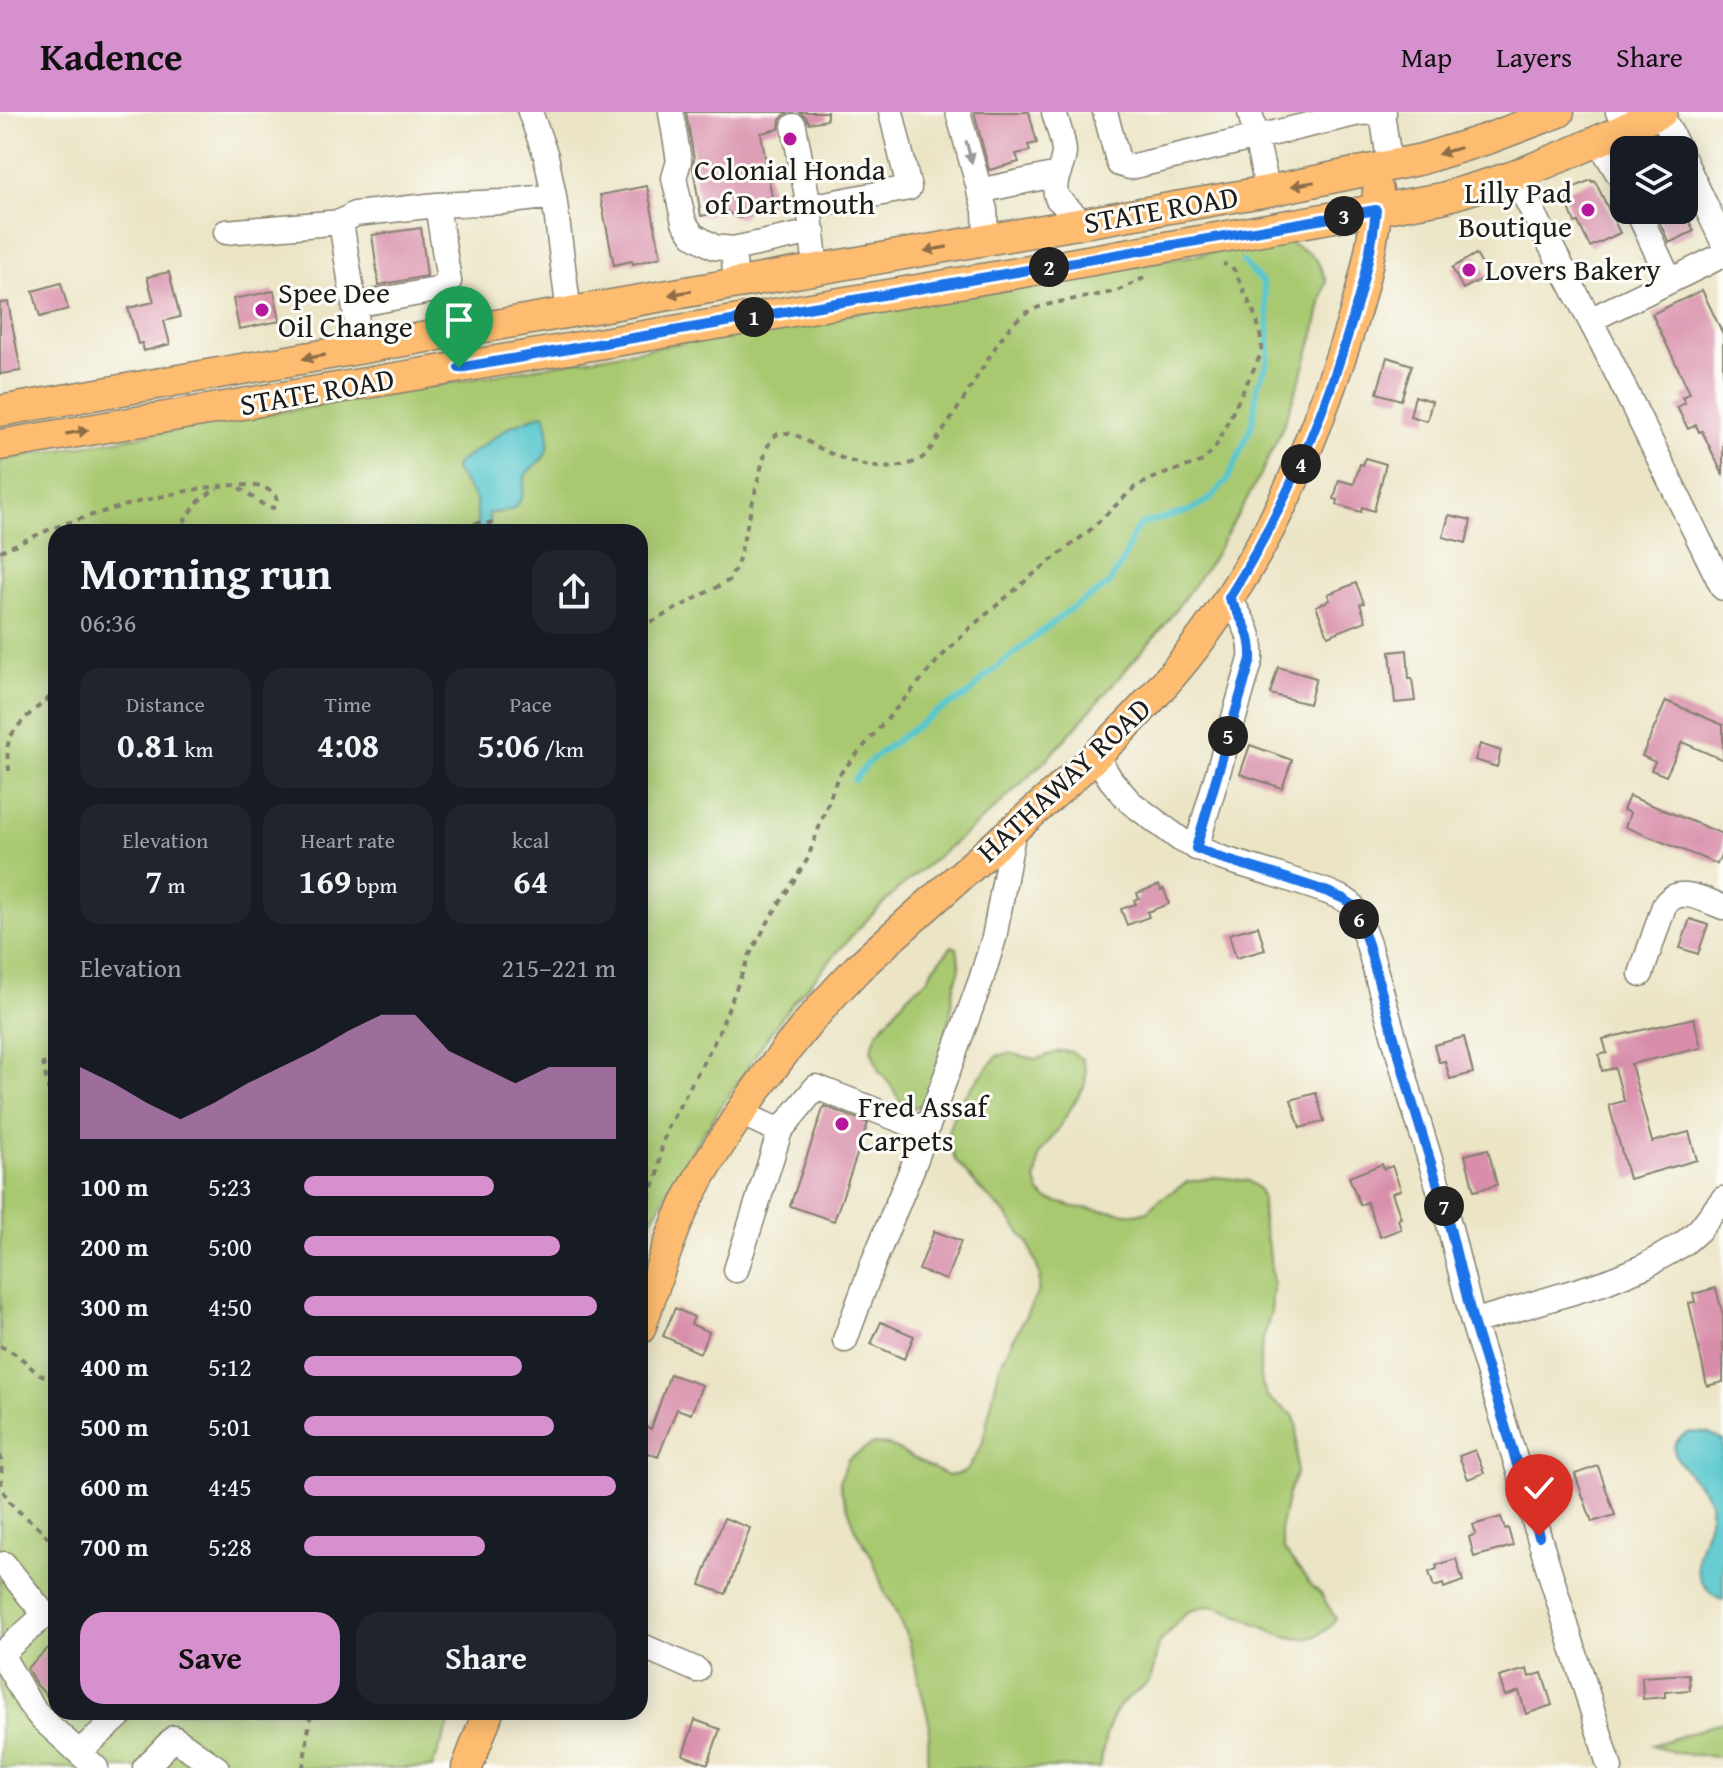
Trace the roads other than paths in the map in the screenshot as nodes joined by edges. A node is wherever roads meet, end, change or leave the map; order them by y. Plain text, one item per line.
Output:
1 (530, 112) edge
2 (671, 112) edge
3 (891, 112) edge
4 (958, 112) edge
5 (1054, 112) edge
6 (1105, 112) edge
7 (1250, 112) edge
8 (1383, 112) edge
9 (1559, 112) edge
10 (1662, 112) edge
11 (794, 126) dead end
12 (1628, 130) edge
13 (1673, 136) edge
14 (1257, 138) junction
15 (1598, 140) junction
16 (1610, 160) edge
17 (1385, 168) junction
18 (1058, 174) junction
19 (1514, 176) junction
20 (1698, 189) edge
21 (979, 191) junction
22 (1268, 191) junction
23 (554, 196) junction
24 (437, 205) junction
25 (809, 207) junction
26 (1376, 210) junction
27 (341, 222) junction
28 (1084, 224) junction
29 (1644, 224) edge
30 (226, 232) dead end
31 (813, 232) junction
32 (986, 240) junction
33 (1723, 242) edge
34 (733, 249) junction
35 (1723, 255) edge
36 (816, 269) junction
37 (1670, 281) junction
38 (736, 283) junction
39 (354, 305) junction
40 (569, 313) junction
41 (1590, 320) junction
42 (361, 348) junction
43 (574, 348) junction
44 (0, 411) edge
45 (0, 445) edge
46 (1720, 577) edge
47 (1229, 598) junction
48 (1096, 756) junction
49 (1014, 829) junction
50 (1196, 848) junction
51 (1723, 907) edge
52 (1641, 974) dead end
53 (740, 1113) junction
54 (926, 1130) junction
55 (780, 1131) junction
56 (1723, 1199) edge
57 (736, 1270) dead end
58 (648, 1305) edge
59 (1473, 1322) junction
60 (845, 1340) dead end
61 (4, 1564) dead end
62 (648, 1649) edge
63 (1, 1653) edge
64 (697, 1670) dead end
65 (118, 1720) edge
66 (485, 1720) edge
67 (87, 1760) edge
68 (145, 1768) edge
69 (217, 1768) edge
70 (467, 1768) edge
71 (1610, 1768) edge

1 - 23 street
2 - 34 street
3 - 25 street
4 -> 21 street
5 - 18 street
6 - 14 street
7 - 14 street
8 - 14 street
8 - 17 street
9 -> 17 main road, STATE ROAD
10 - 12 main road, STATE ROAD
10 - 13 street
11 - 25 street
12 - 15 main road, STATE ROAD
14 - 22 street
15 - 16 street
15 - 19 main road, STATE ROAD
17 -> 22 main road, STATE ROAD
17 - 26 main road, HATHAWAY ROAD
18 - 21 street
18 - 28 street
19 - 26 main road, STATE ROAD
19 - 41 street
20 - 33 street
21 - 32 street
22 - 28 main road, STATE ROAD
23 - 24 street
23 - 40 street
24 - 27 street
24 - 39 street
25 - 31 street
26 - 43 main road, STATE ROAD
26 - 47 main road, HATHAWAY ROAD
27 - 30 street
27 - 39 street
28 - 32 main road, STATE ROAD
29 - 37 street
31 - 34 street
31 - 36 street
32 -> 36 main road, STATE ROAD
34 - 38 street
35 - 37 street
36 - 38 main road, STATE ROAD
37 - 41 street
38 -> 40 main road, STATE ROAD
39 - 42 street
40 - 42 main road, STATE ROAD
40 - 43 main road
41 - 46 street
42 -> 44 main road, STATE ROAD
45 -> 43 main road, STATE ROAD
47 - 48 main road, HATHAWAY ROAD
47 - 50 street
48 - 49 main road, HATHAWAY ROAD
48 - 50 street
49 - 53 main road, HATHAWAY ROAD
49 - 54 street
50 - 59 street
51 - 52 street
53 - 55 street
53 - 58 main road, HATHAWAY ROAD
54 - 55 street
54 - 60 street
55 - 57 street
56 - 59 street
59 - 71 street
61 - 63 street
62 - 64 street
63 - 67 street
65 - 67 street
66 - 70 main road
68 - 69 street

